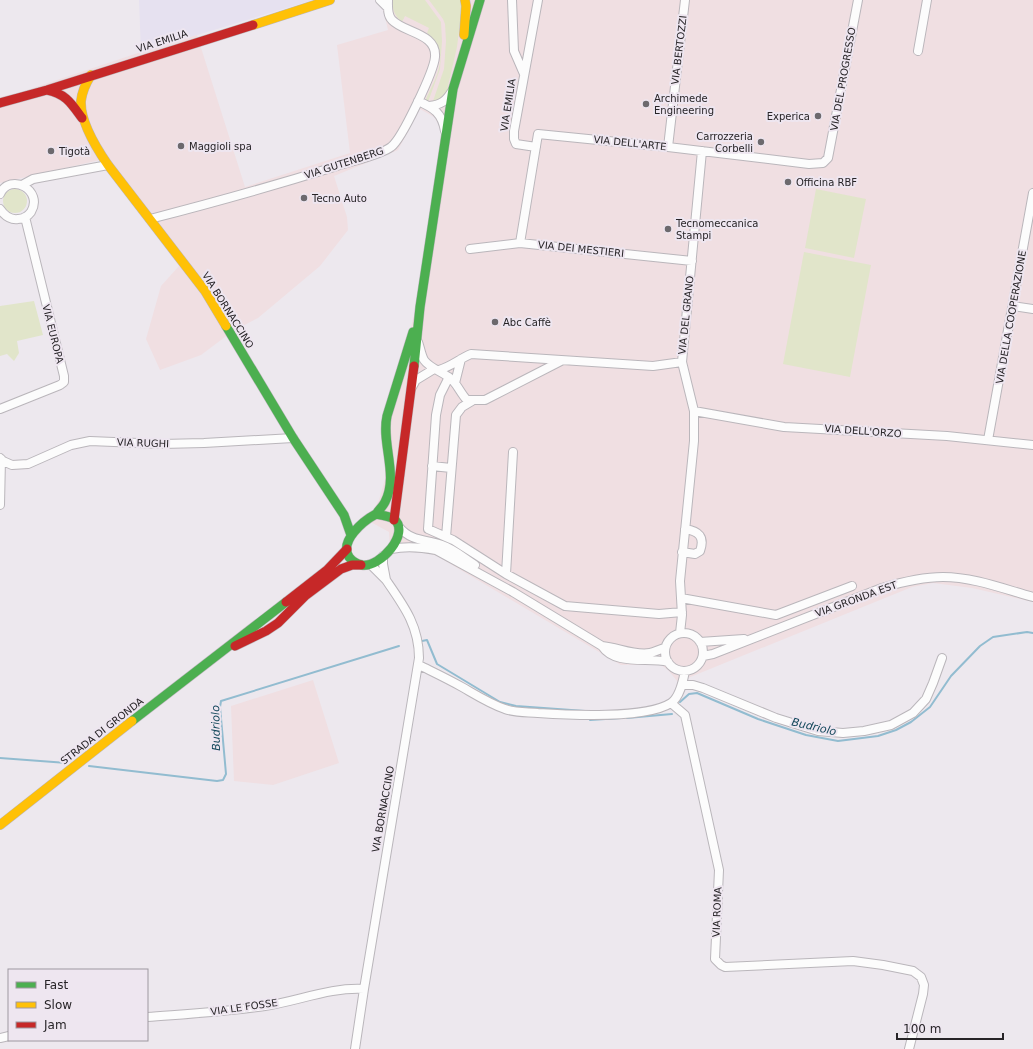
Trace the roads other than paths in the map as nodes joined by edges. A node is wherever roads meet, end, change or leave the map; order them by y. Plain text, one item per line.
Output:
1 (330, 0) edge
2 (380, 0) edge
3 (465, 0) edge
4 (480, 0) edge
5 (512, 0) edge
6 (538, 0) edge
7 (684, 0) edge
8 (858, 0) edge
9 (927, 0) edge
10 (311, 3) edge
11 (388, 4) edge
12 (918, 51) dead end
13 (463, 53) junction
14 (524, 74) junction
15 (91, 76) junction
16 (453, 89) junction
17 (47, 90) junction
18 (418, 101) junction
19 (0, 103) edge
20 (429, 106) junction
21 (85, 122) junction
22 (446, 134) junction
23 (536, 147) junction
24 (668, 147) junction
25 (702, 151) junction
26 (828, 158) joint
27 (108, 165) junction
28 (22, 185) junction
29 (1033, 193) edge
30 (0, 194) edge
31 (0, 209) edge
32 (25, 217) junction
33 (150, 219) junction
34 (520, 243) junction
35 (470, 248) dead end
36 (692, 260) junction
37 (1013, 306) junction
38 (420, 307) junction
39 (1033, 309) edge
40 (417, 341) junction
41 (460, 359) junction
42 (561, 361) junction
43 (682, 362) junction
44 (436, 370) junction
45 (452, 380) junction
46 (410, 389) junction
47 (472, 401) junction
48 (0, 409) edge
49 (694, 411) junction
50 (293, 438) junction
51 (988, 440) junction
52 (1033, 445) edge
53 (513, 452) dead end
54 (0, 458) edge
55 (432, 466) junction
56 (451, 468) junction
57 (0, 505) edge
58 (376, 514) junction
59 (344, 515) junction
60 (363, 522) junction
61 (397, 524) junction
62 (685, 529) junction
63 (351, 535) junction
64 (446, 537) junction
65 (347, 549) junction
66 (391, 549) junction
67 (682, 552) junction
68 (383, 556) junction
69 (361, 565) junction
70 (371, 565) junction
71 (506, 574) junction
72 (386, 580) junction
73 (852, 586) dead end
74 (513, 592) junction
75 (1033, 597) edge
76 (681, 598) junction
77 (682, 614) junction
78 (680, 633) junction
79 (689, 633) junction
80 (752, 638) junction
81 (700, 642) junction
82 (602, 646) junction
83 (665, 648) junction
84 (218, 654) junction
85 (703, 656) junction
86 (942, 658) dead end
87 (668, 662) junction
88 (418, 665) junction
89 (686, 671) junction
90 (682, 685) junction
91 (671, 703) junction
92 (0, 825) edge
93 (364, 989) junction
94 (148, 1017) edge
95 (356, 1049) edge
96 (909, 1049) edge

1 - 10 main road, VIA EMILIA
2 - 11 street, VIA GUTENBERG
3 - 13 main road
4 - 13 main road
5 - 14 street, VIA EMILIA
6 - 14 street, VIA EMILIA
7 - 24 street, VIA BERTOZZI
8 - 26 street, VIA DEL PROGRESSO
9 - 12 street
10 - 15 main road, VIA EMILIA
11 - 18 street, VIA GUTENBERG
13 - 16 main road
14 - 23 street, VIA EMILIA
15 - 17 main road, VIA EMILIA
15 - 21 main road, VIA BORNACCINO
16 - 20 street
16 - 22 main road
17 - 19 main road, VIA EMILIA
17 - 21 main road, VIA BORNACCINO
18 - 20 street
18 - 33 street, VIA GUTENBERG
20 - 22 street
21 - 27 main road, VIA BORNACCINO
22 - 38 main road
23 - 24 street, VIA DELL'ARTE
23 - 34 street, VIA DELL'ARTE
24 - 25 street, VIA DELL'ARTE
25 - 26 street, VIA DELL'ARTE
25 - 36 street, VIA DEL GRANO
27 - 28 street
27 - 33 main road, VIA BORNACCINO
28 - 30 street
28 - 32 street
29 - 37 street, VIA DELLA COOPERAZIONE
31 - 32 street
32 - 48 street, VIA EUROPA
33 - 50 main road, VIA BORNACCINO
34 - 35 street, VIA DEI MESTIERI
34 - 36 street, VIA DEI MESTIERI
36 - 43 street, VIA DEL GRANO
37 - 39 street
37 - 51 street, VIA DELLA COOPERAZIONE
38 - 40 main road
38 - 58 main road
40 - 44 street
40 - 46 main road
41 - 42 street
41 - 44 street
41 - 45 street
42 - 43 street
42 - 47 street
43 - 49 street, VIA DEL GRANO
44 - 45 street
44 - 46 street
45 - 47 street
45 - 55 street
46 - 61 main road
47 - 56 street
49 - 51 street, VIA DELL'ORZO
49 - 62 street, VIA DEL GRANO
50 - 54 street, VIA RUGHI
50 - 59 main road, VIA BORNACCINO
51 - 52 street, VIA DELL'ORZO
53 - 71 street
54 - 57 street, VIA RUGHI
55 - 56 street
55 - 64 street
56 - 64 street
58 - 60 main road
58 - 61 main road
59 - 60 main road
59 - 63 main road, VIA BORNACCINO
60 - 63 main road
61 - 66 main road
61 - 74 street
62 - 67 street, VIA DEL GRANO
62 - 67 street
63 - 65 main road
64 - 71 street
65 - 69 main road
65 - 84 main road, STRADA DI GRONDA
66 - 68 main road
66 - 74 street
67 - 76 street, VIA DEL GRANO
68 - 70 main road
68 - 72 street, VIA BORNACCINO
69 - 70 main road
69 - 84 main road, STRADA DI GRONDA
70 - 72 street, VIA BORNACCINO
71 - 77 street
72 - 88 street, VIA BORNACCINO
73 - 76 street
74 - 82 street
75 - 80 street, VIA GRONDA EST
76 - 77 street, VIA DEL GRANO
77 - 78 street
77 - 79 street
78 - 79 street
78 - 83 street
79 - 81 street
80 - 81 street, VIA GRONDA EST
80 - 85 street, VIA GRONDA EST
81 - 85 street
82 - 83 street
82 - 87 street
83 - 87 street
84 - 92 main road, STRADA DI GRONDA
85 - 89 street, VIA GRONDA EST
86 - 90 street
87 - 89 street
88 - 91 street
88 - 93 street, VIA BORNACCINO
89 - 90 street
90 - 91 street
91 - 96 street, VIA ROMA
93 - 94 street, VIA LE FOSSE
93 - 95 street, VIA BORNACCINO

